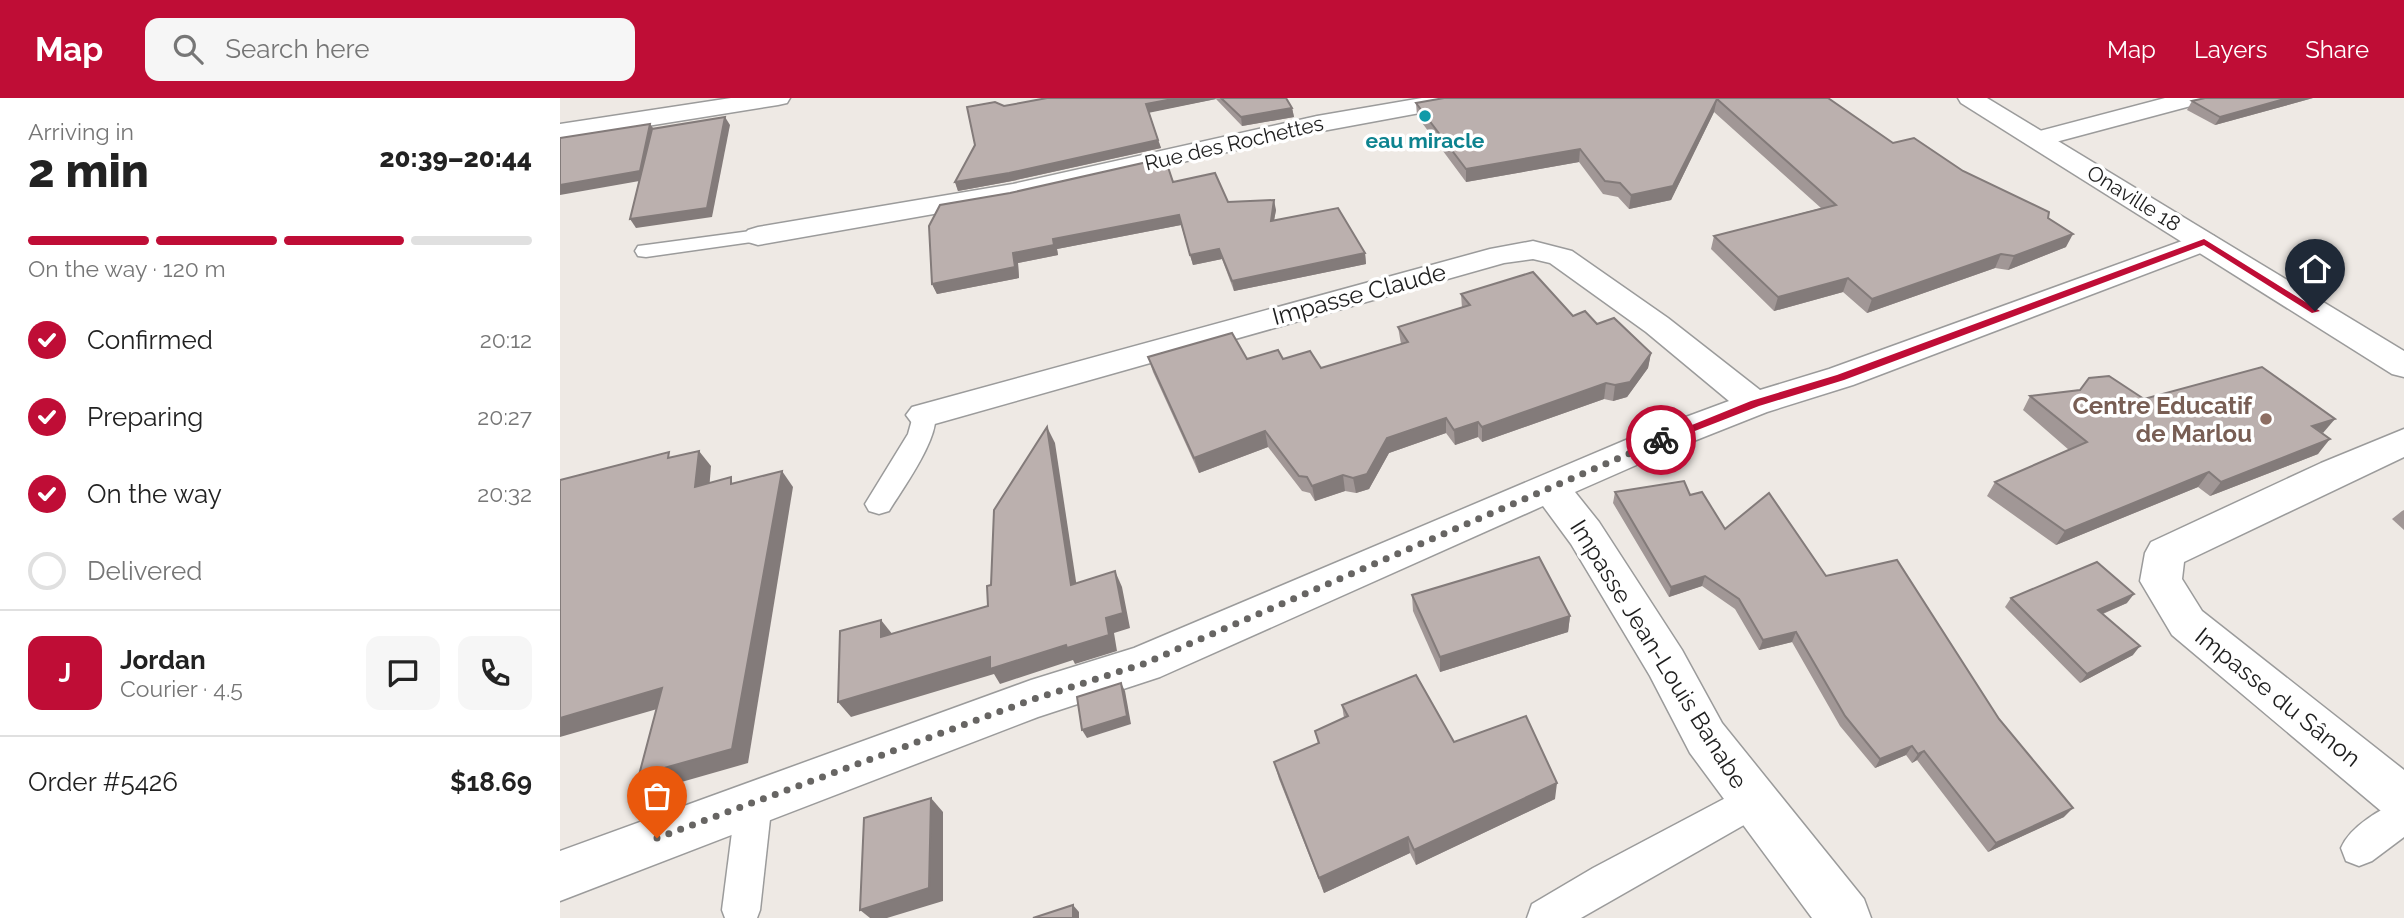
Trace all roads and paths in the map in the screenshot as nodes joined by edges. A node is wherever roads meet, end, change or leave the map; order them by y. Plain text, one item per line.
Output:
1 (778, 98) edge
2 (1463, 98) edge
3 (1970, 98) edge
4 (2193, 98) edge
5 (1426, 101) edge
6 (560, 132) edge
7 (2037, 139) junction
8 (758, 236) joint
9 (2204, 242) junction
10 (646, 251) dead end
11 (2404, 366) edge
12 (1755, 404) junction
13 (924, 415) joint
14 (2404, 442) edge
15 (1551, 489) junction
16 (879, 504) dead end
17 (2404, 800) edge
18 (754, 801) junction
19 (1752, 801) junction
20 (2404, 816) edge
21 (2359, 848) dead end
22 (560, 876) edge
23 (741, 910) dead end
24 (1546, 918) edge
25 (1845, 918) edge

1 - 6 street
2 - 5 street, Rue des Rochettes
3 - 7 street, Onaville 18
4 - 7 street
5 - 8 street, Rue des Rochettes
7 - 9 street, Onaville 18
8 - 10 lane
9 - 11 street, Onaville 18
9 - 12 street
12 - 13 street, Impasse Claude
12 - 15 street
13 - 16 lane
14 - 17 street, Impasse du Sânon
15 - 18 street
15 - 19 street, Impasse Jean-Louis Banabe
18 - 22 street
18 - 23 lane
19 - 24 lane
19 - 25 street, Impasse Jean-Louis Banabe
20 - 21 lane

